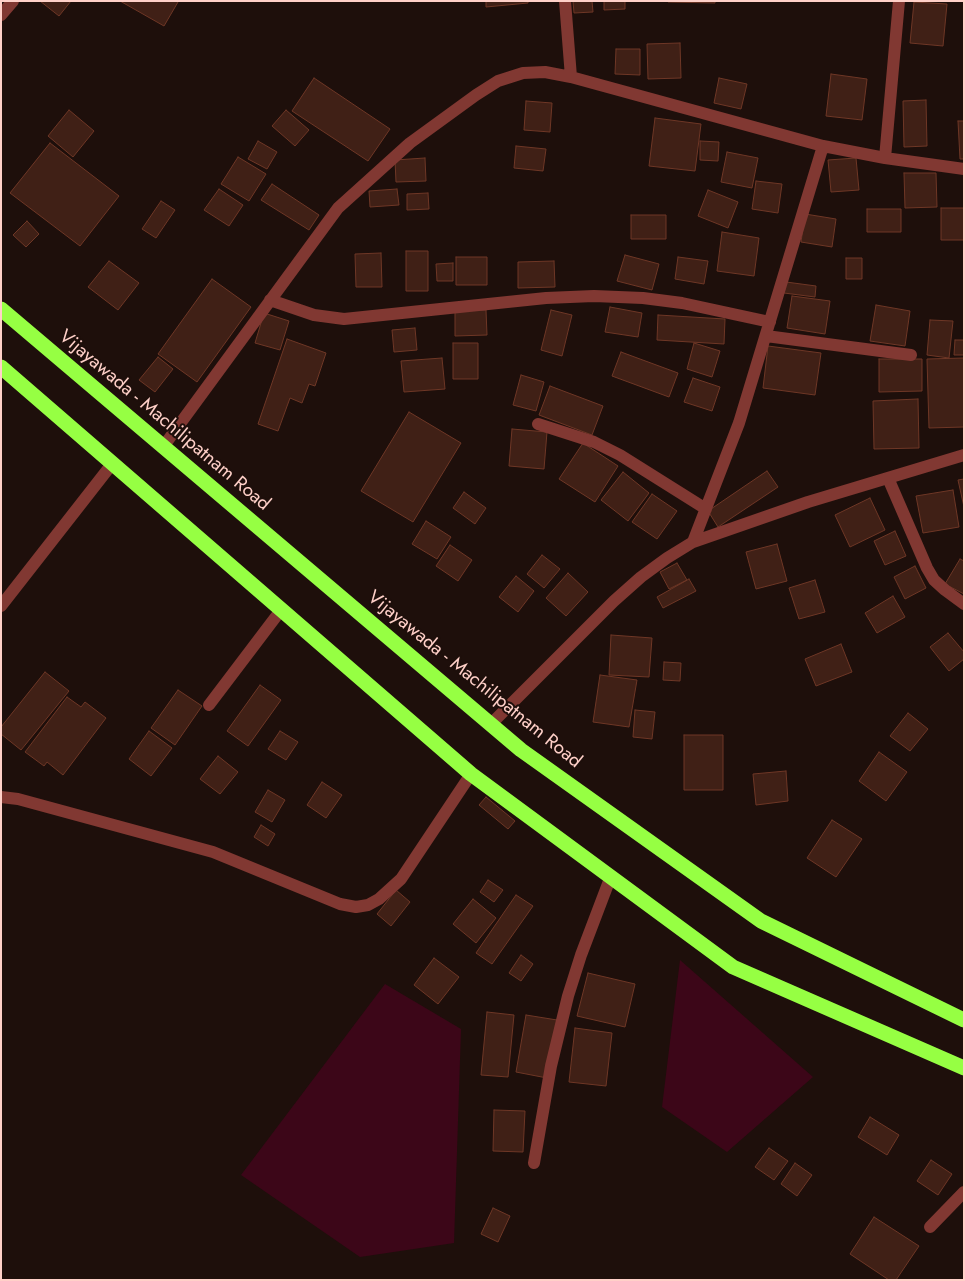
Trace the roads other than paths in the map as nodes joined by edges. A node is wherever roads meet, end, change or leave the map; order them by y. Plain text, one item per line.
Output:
1 (13, 1) edge
2 (565, 1) edge
3 (899, 1) edge
4 (1, 15) edge
5 (571, 77) junction
6 (823, 146) junction
7 (885, 158) junction
8 (964, 169) edge
9 (270, 300) junction
10 (1, 309) edge
11 (770, 322) junction
12 (766, 336) junction
13 (911, 355) dead end
14 (1, 367) edge
15 (538, 424) dead end
16 (163, 447) junction
17 (964, 455) edge
18 (112, 464) junction
19 (888, 478) junction
20 (706, 509) junction
21 (693, 542) junction
22 (964, 604) edge
23 (1, 606) edge
24 (281, 610) junction
25 (209, 705) dead end
26 (491, 724) junction
27 (471, 774) junction
28 (1, 797) edge
29 (611, 876) junction
30 (964, 1020) edge
31 (964, 1068) edge
32 (534, 1163) dead end
33 (964, 1192) edge
34 (930, 1226) dead end

1 - 4 street
2 - 5 street
3 - 7 street
5 - 6 street
5 - 9 street
6 - 7 street
6 - 11 street
7 - 8 street
9 - 11 street
9 - 16 street
10 - 16 highway, Vijayawada - Machilipatnam Road
11 - 12 street
12 - 13 street
12 - 20 street
14 - 18 highway
15 - 20 street
16 - 26 highway, Vijayawada - Machilipatnam Road
17 - 19 street
18 - 23 street
18 - 24 highway
19 - 21 street
19 - 22 street
20 - 21 street
21 - 26 street
24 - 25 street
24 - 27 highway
26 - 30 highway, Vijayawada - Machilipatnam Road
27 - 28 street
27 - 29 highway
29 - 31 highway
29 - 32 street
33 - 34 street

